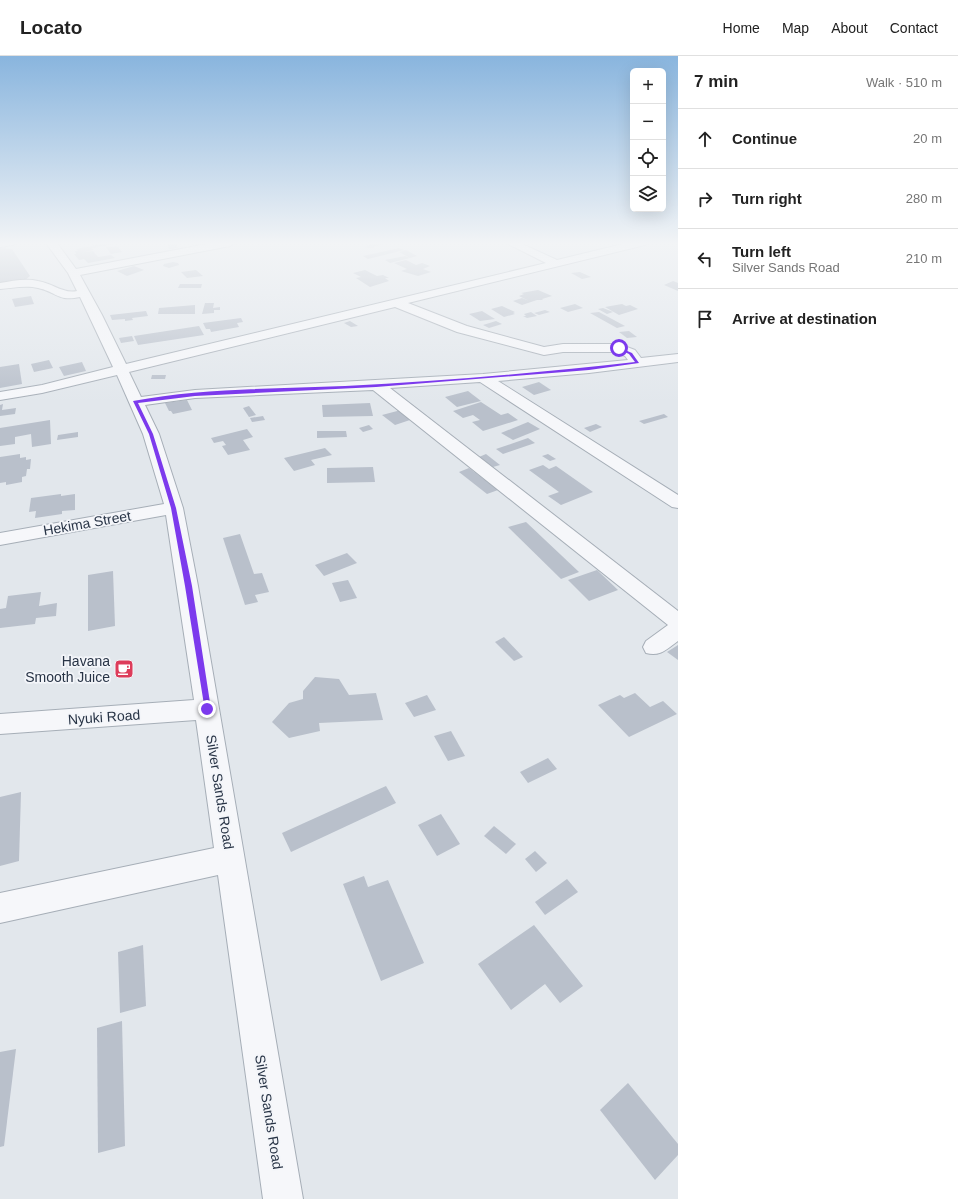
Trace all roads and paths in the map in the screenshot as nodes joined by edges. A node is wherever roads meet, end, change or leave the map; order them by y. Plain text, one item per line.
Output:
1 (85, 296) edge
2 (424, 296) edge
3 (397, 303) junction
4 (678, 358) edge
5 (637, 363) junction
6 (121, 370) junction
7 (483, 378) junction
8 (376, 385) junction
9 (0, 396) edge
10 (135, 402) junction
11 (678, 503) edge
12 (174, 508) junction
13 (0, 539) edge
14 (678, 622) edge
15 (678, 629) edge
16 (654, 647) dead end
17 (207, 709) junction
18 (0, 724) edge
19 (230, 860) junction
20 (0, 908) edge
21 (283, 1199) edge

1 - 6 street, Silver Sands Road
2 - 3 street
3 - 5 street
3 - 6 street
4 - 5 street
5 - 7 street
6 - 9 street
6 - 10 street, Silver Sands Road
7 - 8 street
7 - 11 street
8 - 10 street
8 - 14 street
10 - 12 street, Silver Sands Road
12 - 13 street, Hekima Street
12 - 17 street, Silver Sands Road
15 - 16 street
17 - 18 street, Nyuki Road
17 - 19 street, Silver Sands Road
19 - 20 street
19 - 21 street, Silver Sands Road

